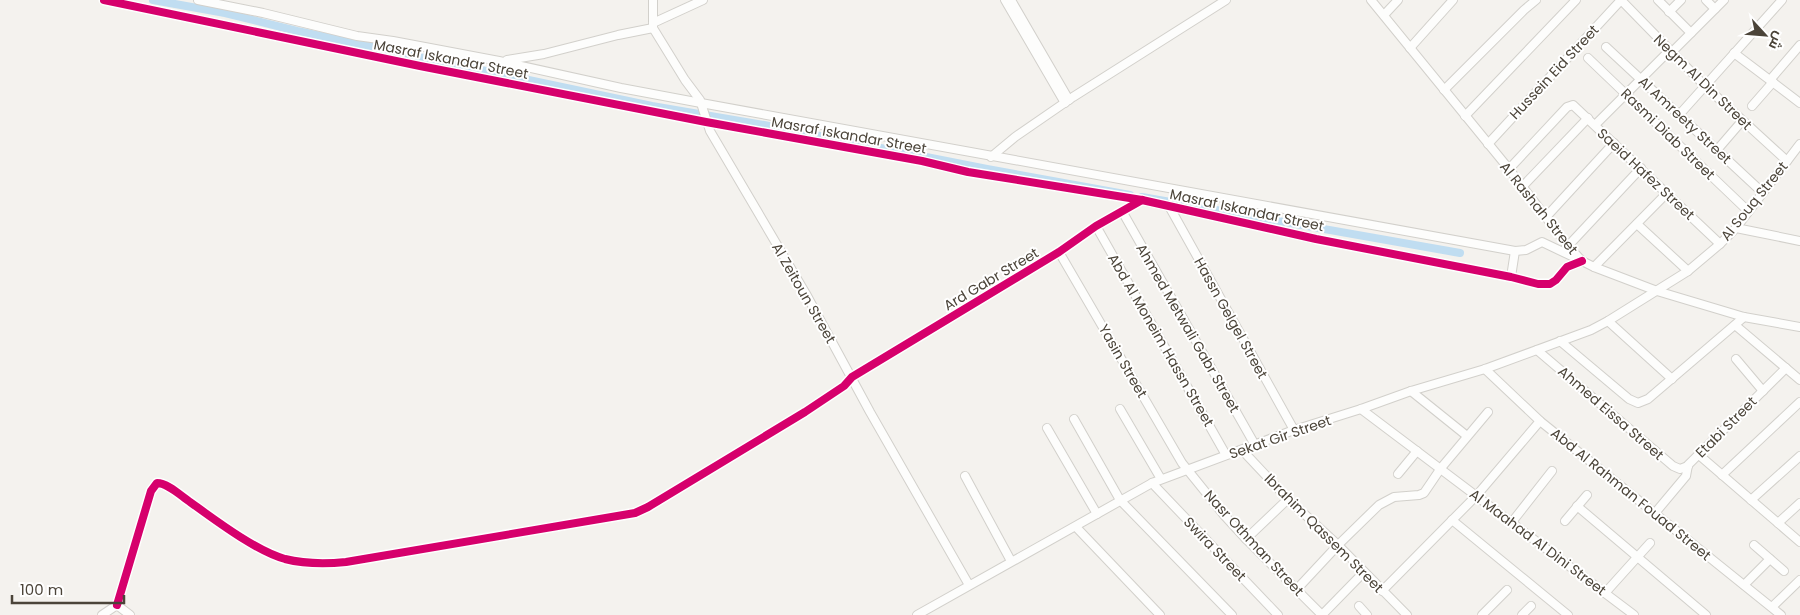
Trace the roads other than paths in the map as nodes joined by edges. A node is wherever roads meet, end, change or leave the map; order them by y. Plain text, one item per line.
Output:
1 (104, 0) edge
2 (198, 0) edge
3 (653, 0) edge
4 (702, 0) edge
5 (1226, 0) edge
6 (1371, 0) edge
7 (1398, 0) edge
8 (1453, 0) edge
9 (1536, 0) edge
10 (1576, 0) edge
11 (1621, 0) edge
12 (1658, 0) edge
13 (1681, 0) edge
14 (1706, 0) edge
15 (1724, 0) edge
16 (1782, 0) edge
17 (1008, 1) edge
18 (1715, 9) junction
19 (1669, 12) junction
20 (1384, 15) junction
21 (653, 26) junction
22 (1690, 33) junction
23 (1800, 45) edge
24 (1606, 47) dead end
25 (1410, 48) junction
26 (1670, 52) junction
27 (1734, 53) junction
28 (1588, 58) dead end
29 (499, 61) junction
30 (1641, 79) junction
31 (1771, 81) junction
32 (1704, 86) junction
33 (1444, 90) junction
34 (1626, 94) junction
35 (1067, 101) junction
36 (701, 103) junction
37 (1800, 103) edge
38 (1752, 106) dead end
39 (1679, 115) junction
40 (1465, 116) junction
41 (1588, 118) junction
42 (1742, 120) junction
43 (706, 122) junction
44 (1596, 125) junction
45 (1614, 143) junction
46 (1488, 144) junction
47 (1800, 144) edge
48 (1717, 150) junction
49 (991, 157) junction
50 (1787, 161) junction
51 (1641, 168) junction
52 (1509, 169) junction
53 (1522, 187) junction
54 (1667, 193) junction
55 (1763, 193) junction
56 (1142, 200) junction
57 (1168, 206) junction
58 (1122, 210) junction
59 (1748, 211) junction
60 (1546, 217) junction
61 (1637, 224) junction
62 (1096, 226) junction
63 (1736, 228) junction
64 (1800, 241) edge
65 (1720, 244) junction
66 (1568, 246) junction
67 (1515, 251) junction
68 (1059, 252) junction
69 (1582, 261) junction
70 (1594, 268) junction
71 (1688, 271) junction
72 (1511, 277) junction
73 (1657, 291) junction
74 (1744, 317) junction
75 (1608, 321) junction
76 (1735, 325) junction
77 (1800, 327) edge
78 (1560, 341) junction
79 (1537, 350) junction
80 (1736, 359) dead end
81 (1786, 368) junction
82 (1485, 369) junction
83 (852, 377) junction
84 (1672, 378) junction
85 (1800, 380) edge
86 (1411, 390) junction
87 (1763, 391) junction
88 (1800, 402) edge
89 (1120, 409) dead end
90 (1361, 410) junction
91 (1488, 412) dead end
92 (1074, 419) dead end
93 (1540, 421) junction
94 (1047, 428) dead end
95 (1294, 430) junction
96 (1467, 436) junction
97 (1255, 445) junction
98 (1242, 450) junction
99 (1417, 451) junction
100 (1226, 455) junction
101 (1699, 455) junction
102 (1800, 456) edge
103 (1688, 466) junction
104 (1441, 468) junction
105 (1188, 469) junction
106 (1552, 471) dead end
107 (1398, 474) dead end
108 (1722, 475) junction
109 (965, 476) dead end
110 (1161, 479) junction
111 (1152, 482) junction
112 (1477, 495) junction
113 (1587, 495) dead end
114 (1288, 499) junction
115 (1120, 500) junction
116 (1751, 500) junction
117 (1800, 502) edge
118 (1577, 506) junction
119 (1655, 513) junction
120 (1097, 514) junction
121 (1452, 520) junction
122 (1565, 520) dead end
123 (1512, 522) junction
124 (1778, 523) junction
125 (1076, 527) junction
126 (1799, 538) edge
127 (1246, 539) junction
128 (1650, 543) dead end
129 (1338, 545) junction
130 (1754, 545) dead end
131 (1636, 557) junction
132 (1770, 559) junction
133 (1011, 561) junction
134 (1784, 571) dead end
135 (1364, 572) junction
136 (1800, 580) edge
137 (969, 585) junction
138 (1744, 585) junction
139 (1298, 589) junction
140 (1506, 590) dead end
141 (1382, 591) junction
142 (1605, 593) junction
143 (117, 605) junction
144 (1358, 606) dead end
145 (1531, 606) dead end
146 (1772, 607) junction
147 (102, 615) edge
148 (130, 615) edge
149 (917, 615) edge
150 (1160, 615) edge
151 (1232, 615) edge
152 (1278, 615) edge
153 (1322, 615) edge
154 (1367, 615) edge
155 (1407, 615) edge
156 (1482, 615) edge
157 (1522, 615) edge
158 (1568, 615) edge
159 (1634, 615) edge
160 (1706, 615) edge
161 (1781, 615) edge

1 - 43 street, Masraf Iskandar Street
2 - 29 street, Masraf Iskandar Street
3 - 21 street
4 - 21 street
5 - 35 street
6 - 20 street, Al Rashah Street
7 - 20 street
8 - 25 street
9 - 33 street
10 - 40 street
11 - 26 street, Negm Al Din Street
11 - 46 street, Hussein Eid Street
12 - 19 street
13 - 19 street
14 - 18 street
15 - 18 street
16 - 27 street
17 - 35 street
18 - 22 street
19 - 22 street
20 - 25 street, Al Rashah Street
21 - 29 street
21 - 36 street, Al Zeitoun Street
22 - 26 street
23 - 31 street
24 - 30 street, Al Amreety Street
25 - 33 street, Al Rashah Street
26 - 30 street
26 - 32 street, Negm Al Din Street
27 - 31 street
27 - 32 street
28 - 34 street, Rasmi Diab Street
29 - 36 street, Masraf Iskandar Street
30 - 34 street
30 - 39 street, Al Amreety Street
31 - 37 street
31 - 38 street
32 - 39 street
32 - 42 street, Negm Al Din Street
33 - 40 street, Al Rashah Street
34 - 44 street
34 - 59 street, Rasmi Diab Street
35 - 49 street
36 - 43 street, Al Zeitoun Street
36 - 49 street, Masraf Iskandar Street
39 - 48 street, Al Amreety Street
40 - 46 street, Al Rashah Street
41 - 44 street, Saeid Hafez Street
41 - 52 street, Saeid Hafez Street
41 - 53 street
42 - 48 street
42 - 50 street, Negm Al Din Street
43 - 56 street, Masraf Iskandar Street
43 - 83 street, Al Zeitoun Street
44 - 45 street, Saeid Hafez Street
45 - 51 street, Saeid Hafez Street
45 - 60 street
46 - 52 street, Al Rashah Street
47 - 50 street, Al Souq Street
48 - 55 street, Al Amreety Street
49 - 67 street, Masraf Iskandar Street
50 - 55 street, Al Souq Street
51 - 54 street, Saeid Hafez Street
51 - 66 street
52 - 53 street, Al Rashah Street
53 - 60 street, Al Rashah Street
54 - 61 street
54 - 65 street, Saeid Hafez Street
55 - 59 street, Al Souq Street
56 - 57 street, Masraf Iskandar Street
56 - 58 street, Ard Gabr Street
57 - 72 street, Masraf Iskandar Street
57 - 95 street, Hassn Gelgel Street
58 - 62 street, Ard Gabr Street
58 - 97 street, Ahmed Metwali Gabr Street
59 - 63 street, Al Souq Street
60 - 66 street, Al Rashah Street
61 - 70 street
61 - 71 street
62 - 68 street, Ard Gabr Street
62 - 100 street, Abd Al Moneim Hassn Street
63 - 64 street
63 - 65 street, Al Souq Street
65 - 71 street, Al Souq Street
66 - 69 street, Al Rashah Street
67 - 69 street, Masraf Iskandar Street
67 - 72 street
68 - 83 street, Ard Gabr Street
68 - 105 street, Yasin Street
69 - 70 street, Al Rashah Street
69 - 72 street, Masraf Iskandar Street
70 - 73 street, Al Rashah Street
71 - 73 street, Al Souq Street
73 - 74 street, Al Rashah Street
73 - 75 street, Sekat Gir Street
74 - 76 street
74 - 77 street, Al Rashah Street
75 - 78 street, Sekat Gir Street
75 - 84 street
76 - 81 street
76 - 84 street
78 - 79 street, Sekat Gir Street
78 - 84 street
79 - 82 street, Sekat Gir Street
79 - 103 street, Ahmed Eissa Street
80 - 87 street
81 - 85 street
81 - 87 street, Etabi Street
82 - 86 street, Sekat Gir Street
82 - 93 street, Abd Al Rahman Fouad Street
83 - 137 street, Al Zeitoun Street
83 - 143 street, Ard Gabr Street
86 - 90 street, Sekat Gir Street
86 - 96 street
87 - 101 street, Etabi Street
88 - 108 street
89 - 110 street
90 - 95 street, Sekat Gir Street
90 - 99 street, Al Maahad Al Dini Street
91 - 96 street
92 - 115 street
93 - 112 street
93 - 119 street, Abd Al Rahman Fouad Street
94 - 120 street
95 - 97 street, Sekat Gir Street
96 - 104 street
97 - 98 street, Sekat Gir Street
98 - 100 street, Sekat Gir Street
98 - 114 street, Ibrahim Qassem Street
99 - 104 street, Al Maahad Al Dini Street
99 - 107 street
100 - 105 street, Sekat Gir Street
101 - 103 street, Etabi Street
101 - 108 street
102 - 116 street
103 - 119 street, Etabi Street
104 - 112 street, Al Maahad Al Dini Street
104 - 129 street
105 - 110 street, Sekat Gir Street
105 - 127 street, Nasr Othman Street
106 - 123 street
108 - 116 street
109 - 133 street
110 - 111 street, Sekat Gir Street
111 - 115 street, Sekat Gir Street
111 - 152 street, Swira Street
112 - 121 street
112 - 123 street, Al Maahad Al Dini Street
113 - 118 street
114 - 127 street
114 - 129 street, Ibrahim Qassem Street
115 - 120 street, Sekat Gir Street
115 - 151 street
116 - 124 street
117 - 124 street
118 - 122 street
118 - 131 street
119 - 138 street, Abd Al Rahman Fouad Street
120 - 125 street, Sekat Gir Street
121 - 141 street
121 - 158 street
123 - 142 street, Al Maahad Al Dini Street
124 - 126 street
125 - 133 street, Sekat Gir Street
125 - 150 street
127 - 139 street, Nasr Othman Street
128 - 131 street
129 - 135 street, Ibrahim Qassem Street
129 - 139 street
130 - 132 street
131 - 142 street
131 - 160 street
132 - 134 street
132 - 138 street
133 - 137 street, Sekat Gir Street
135 - 141 street, Ibrahim Qassem Street
135 - 153 street
136 - 146 street
137 - 149 street, Sekat Gir Street
138 - 146 street, Abd Al Rahman Fouad Street
139 - 153 street, Nasr Othman Street
140 - 156 street
141 - 155 street, Ibrahim Qassem Street
142 - 159 street, Al Maahad Al Dini Street
143 - 147 street
143 - 148 street
144 - 154 street
145 - 157 street
146 - 161 street, Abd Al Rahman Fouad Street

